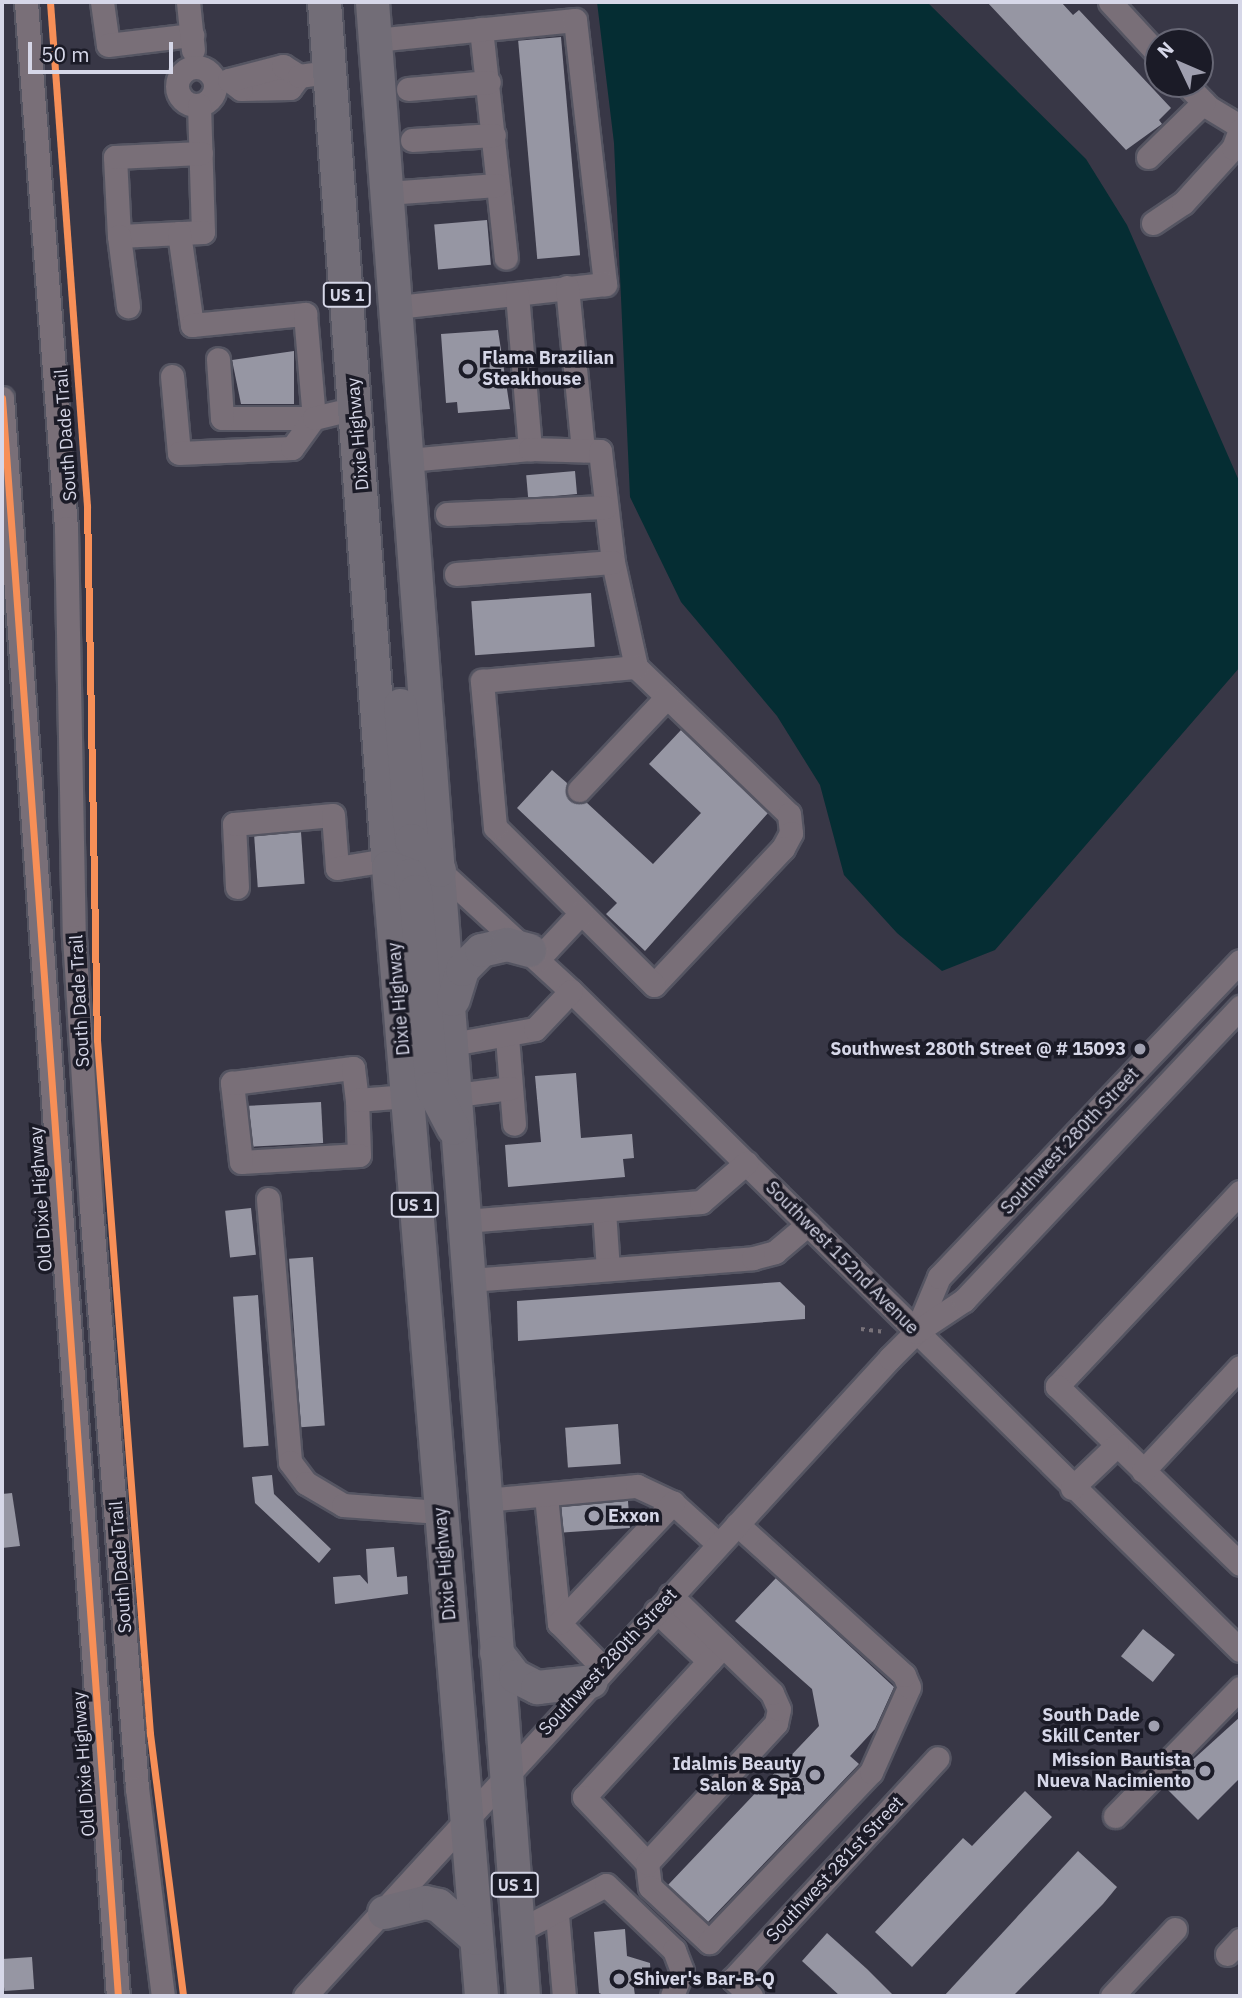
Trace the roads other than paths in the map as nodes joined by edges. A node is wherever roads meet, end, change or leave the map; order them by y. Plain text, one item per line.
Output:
1 (26, 2) edge
2 (102, 2) edge
3 (188, 2) edge
4 (324, 2) edge
5 (339, 2) edge
6 (372, 2) edge
7 (1110, 2) edge
8 (481, 29) junction
9 (192, 35) junction
10 (1144, 39) edge
11 (375, 40) junction
12 (196, 67) junction
13 (314, 74) junction
14 (222, 81) junction
15 (489, 82) junction
16 (408, 89) dead end
17 (1200, 98) edge
18 (1204, 102) junction
19 (199, 105) junction
20 (1240, 128) edge
21 (494, 135) junction
22 (412, 140) dead end
23 (201, 153) junction
24 (1148, 157) dead end
25 (386, 185) junction
26 (497, 185) junction
27 (1153, 223) dead end
28 (178, 233) junction
29 (119, 236) junction
30 (506, 258) dead end
31 (567, 286) junction
32 (517, 294) junction
33 (128, 306) dead end
34 (396, 307) junction
35 (218, 359) dead end
36 (172, 376) dead end
37 (2, 398) edge
38 (355, 408) junction
39 (314, 418) junction
40 (530, 449) junction
41 (583, 450) junction
42 (408, 460) junction
43 (5, 483) edge
44 (605, 507) junction
45 (447, 514) dead end
46 (612, 562) junction
47 (8, 565) edge
48 (456, 574) dead end
49 (370, 589) junction
50 (636, 667) junction
51 (667, 697) junction
52 (579, 790) dead end
53 (387, 863) junction
54 (439, 870) junction
55 (237, 887) dead end
56 (581, 914) junction
57 (533, 954) junction
58 (1240, 961) edge
59 (571, 991) junction
60 (1240, 1007) edge
61 (450, 1008) junction
62 (1170, 1035) junction
63 (507, 1037) junction
64 (452, 1044) junction
65 (1193, 1057) junction
66 (511, 1088) junction
67 (456, 1095) junction
68 (407, 1096) junction
69 (357, 1100) junction
70 (514, 1124) dead end
71 (460, 1143) junction
72 (1052, 1162) junction
73 (746, 1163) junction
74 (1074, 1183) junction
75 (1240, 1192) edge
76 (268, 1199) dead end
77 (604, 1211) junction
78 (466, 1222) junction
79 (808, 1224) junction
80 (607, 1269) junction
81 (470, 1280) junction
82 (916, 1332) junction
83 (1240, 1367) edge
84 (1117, 1445) junction
85 (1143, 1471) junction
86 (1072, 1488) junction
87 (546, 1496) junction
88 (485, 1500) junction
89 (673, 1503) junction
90 (440, 1512) junction
91 (737, 1524) junction
92 (718, 1544) junction
93 (1236, 1553) edge
94 (663, 1603) junction
95 (559, 1623) junction
96 (1240, 1650) edge
97 (496, 1652) junction
98 (716, 1653) junction
99 (597, 1674) junction
100 (1240, 1688) edge
101 (938, 1758) dead end
102 (506, 1773) junction
103 (1115, 1816) dead end
104 (467, 1820) junction
105 (647, 1863) junction
106 (384, 1912) junction
107 (557, 1915) junction
108 (1175, 1929) dead end
109 (518, 1931) junction
110 (476, 1938) junction
111 (118, 1996) edge
112 (163, 1996) edge
113 (304, 1996) edge
114 (481, 1996) edge
115 (505, 1996) edge
116 (523, 1996) edge
117 (564, 1996) edge
118 (672, 1996) edge
119 (751, 1996) edge
120 (1112, 1996) edge

1 - 112 street
2 - 9 street
3 - 9 street
4 - 13 highway, Dixie Highway / US 1
5 - 25 highway
6 - 11 highway, US 1
7 - 10 street
8 - 11 street
8 - 15 street
8 - 31 street
9 - 12 street
11 - 25 highway, US 1
12 - 14 street
12 - 19 street
13 - 14 street
13 - 38 highway, Dixie Highway / US 1
14 - 19 street
15 - 16 street
15 - 21 street
17 - 18 street
18 - 20 street
18 - 24 street
19 - 23 street
20 - 27 street
21 - 22 street
21 - 26 street
23 - 28 street
23 - 29 street
25 - 26 street
25 - 34 highway, US 1
26 - 30 street
28 - 29 street
28 - 39 street
29 - 33 street
31 - 32 street
31 - 41 street
32 - 34 street
32 - 40 street
34 - 42 highway, US 1
35 - 39 street
36 - 39 street
37 - 43 street, Old Dixie Highway
38 - 39 street
38 - 49 highway, Dixie Highway / US 1
40 - 41 street
40 - 42 street
41 - 44 street
42 - 54 highway, US 1
43 - 47 street, Old Dixie Highway
44 - 45 street
44 - 46 street
46 - 48 street
46 - 50 street
47 - 111 street, Old Dixie Highway
49 - 53 highway, Dixie Highway / US 1
49 - 54 highway
50 - 51 street
50 - 56 street
51 - 52 street
51 - 56 street
53 - 55 street
53 - 68 highway, Dixie Highway / US 1
53 - 71 highway
54 - 57 street, Southwest 152nd Avenue
54 - 61 highway, US 1
56 - 57 street
57 - 59 street, Southwest 152nd Avenue
57 - 61 highway
58 - 62 street, Southwest 280th Street
59 - 63 street
59 - 73 street, Southwest 152nd Avenue
60 - 65 street, Southwest 280th Street
61 - 64 highway, US 1
62 - 65 street
62 - 72 street, Southwest 280th Street
63 - 64 street
63 - 66 street
64 - 67 highway, US 1
65 - 74 street, Southwest 280th Street
66 - 67 street
66 - 70 street
67 - 71 highway, US 1
68 - 69 street
68 - 90 highway, Dixie Highway / US 1
69 - 69 street
71 - 78 highway, US 1
72 - 74 street
72 - 82 street, Southwest 280th Street
73 - 77 street
73 - 79 street, Southwest 152nd Avenue
74 - 82 street, Southwest 280th Street
75 - 84 street
76 - 90 street
77 - 78 street
77 - 80 street
78 - 81 highway, US 1
79 - 80 street
79 - 82 street, Southwest 152nd Avenue
80 - 81 street
81 - 88 highway, US 1
82 - 86 street, Southwest 152nd Avenue
82 - 91 street, Southwest 280th Street
83 - 85 street
84 - 85 street
84 - 86 street
85 - 93 street
86 - 96 street, Southwest 152nd Avenue
87 - 88 street
87 - 89 street
87 - 95 street
88 - 97 highway, US 1
89 - 92 street
89 - 95 street
90 - 102 highway
90 - 104 highway, Dixie Highway / US 1
91 - 92 street, Southwest 280th Street
91 - 105 street
92 - 94 street, Southwest 280th Street
94 - 98 street
94 - 99 street, Southwest 280th Street
95 - 99 street
97 - 99 highway
97 - 102 highway, US 1
98 - 105 street
98 - 105 street
99 - 102 street, Southwest 280th Street
100 - 103 street
101 - 119 street, Southwest 281st Street
102 - 104 street, Southwest 280th Street
102 - 109 highway, US 1
104 - 106 street, Southwest 280th Street
104 - 110 highway, Dixie Highway / US 1
104 - 115 highway
106 - 110 highway
106 - 113 street, Southwest 280th Street
107 - 109 street
107 - 117 street
107 - 118 street
108 - 120 street
109 - 116 highway, US 1
110 - 114 highway, Dixie Highway / US 1

